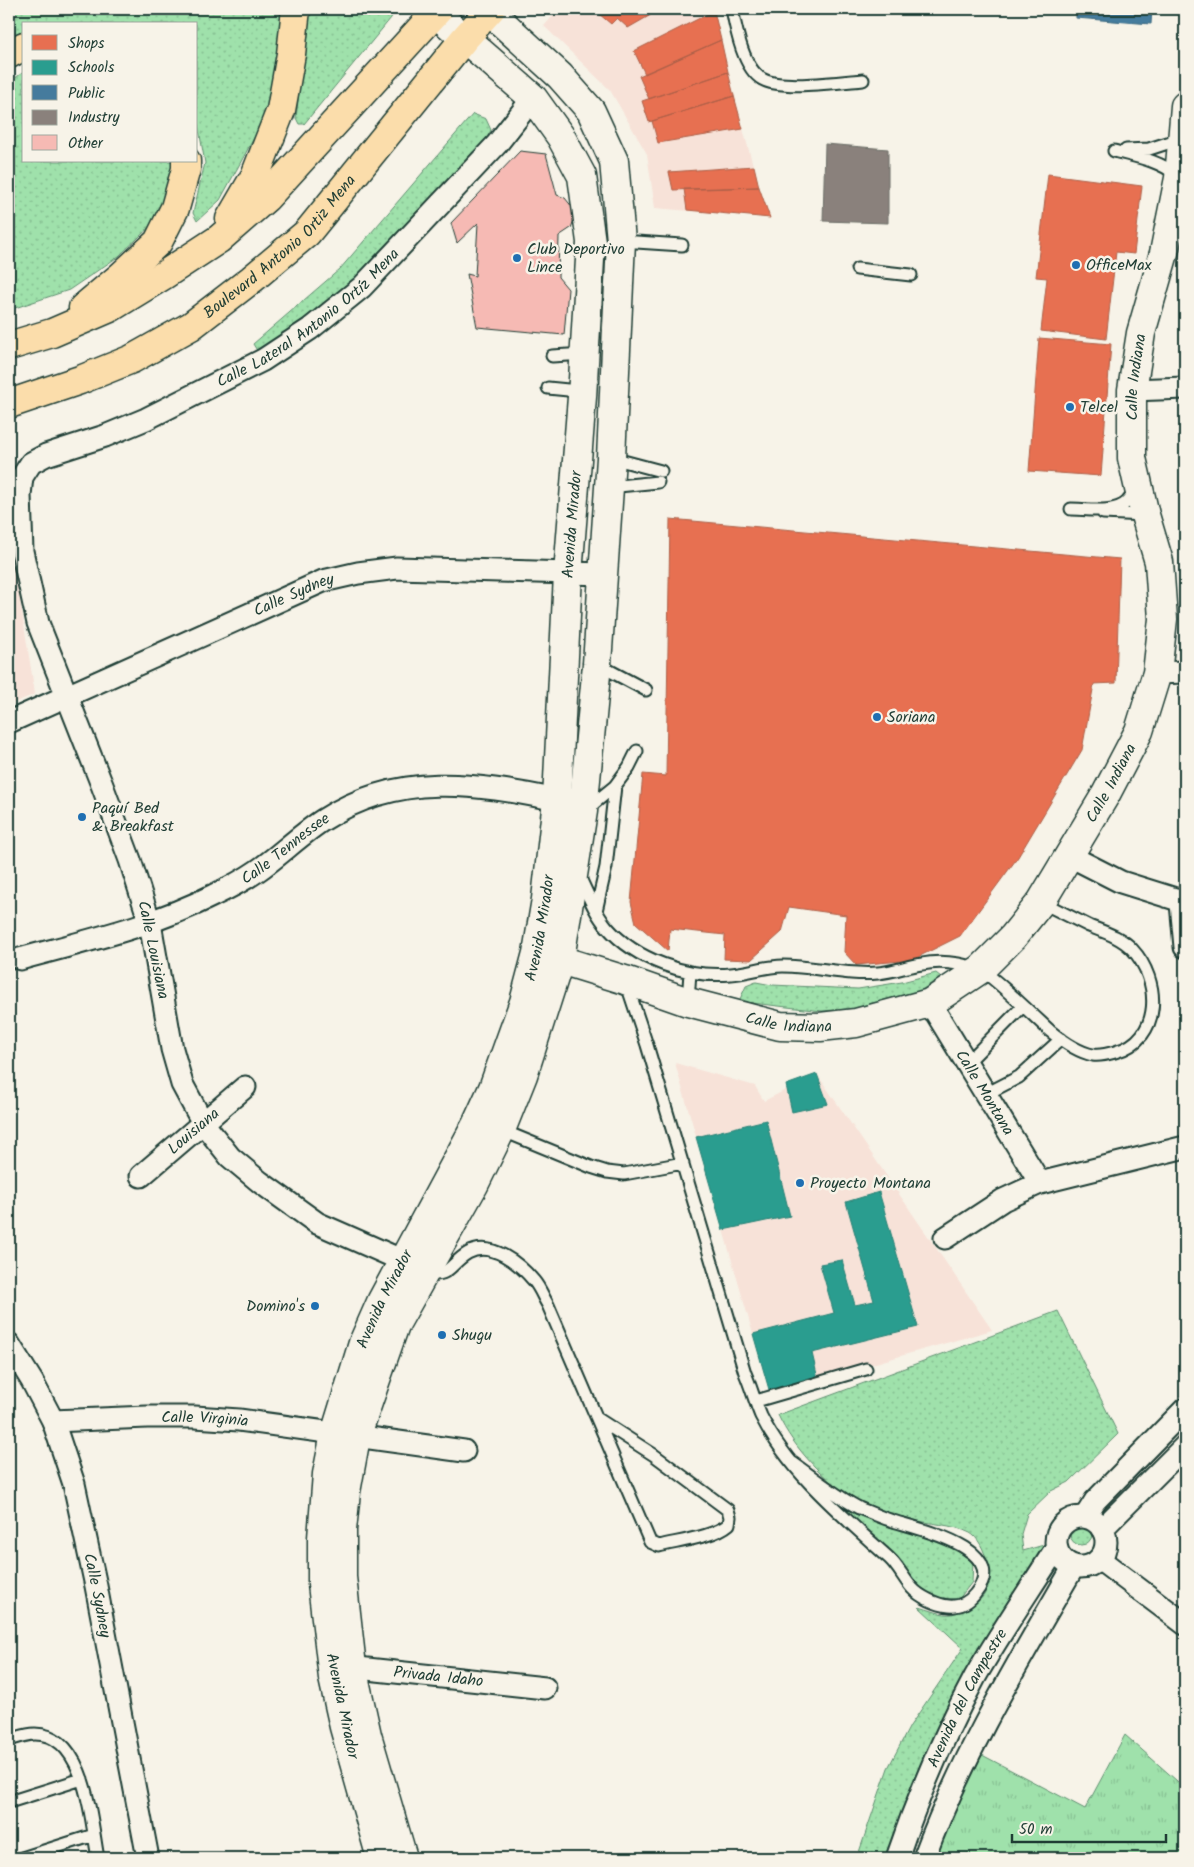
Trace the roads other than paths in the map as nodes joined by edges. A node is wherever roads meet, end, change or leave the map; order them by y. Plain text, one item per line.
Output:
1 (296, 9) edge
2 (491, 9) edge
3 (732, 9) edge
4 (435, 10) edge
5 (464, 39) junction
6 (22, 47) edge
7 (9, 54) edge
8 (863, 80) dead end
9 (533, 98) junction
10 (1185, 106) edge
11 (1184, 138) junction
12 (186, 162) edge
13 (1182, 178) edge
14 (219, 238) junction
15 (620, 241) junction
16 (682, 245) dead end
17 (857, 269) dead end
18 (910, 275) dead end
19 (52, 334) junction
20 (9, 346) edge
21 (585, 354) junction
22 (552, 356) dead end
23 (548, 388) dead end
24 (1185, 388) edge
25 (1132, 390) junction
26 (582, 397) junction
27 (9, 404) edge
28 (610, 458) junction
29 (30, 463) joint
30 (608, 487) junction
31 (1138, 487) junction
32 (1145, 515) junction
33 (568, 574) junction
34 (603, 574) junction
35 (597, 664) junction
36 (1185, 672) edge
37 (1157, 673) junction
38 (646, 690) dead end
39 (67, 697) junction
40 (9, 722) edge
41 (637, 751) dead end
42 (615, 786) junction
43 (557, 800) junction
44 (583, 811) junction
45 (1070, 856) junction
46 (574, 865) junction
47 (1041, 902) junction
48 (1183, 902) edge
49 (596, 911) junction
50 (150, 923) junction
51 (1185, 947) edge
52 (548, 956) junction
53 (20, 959) dead end
54 (981, 969) junction
55 (690, 972) junction
56 (625, 980) junction
57 (688, 1002) junction
58 (930, 1003) junction
59 (1022, 1006) junction
60 (1060, 1039) junction
61 (967, 1063) junction
62 (245, 1087) dead end
63 (986, 1094) junction
64 (203, 1123) junction
65 (501, 1130) junction
66 (1185, 1147) edge
67 (683, 1163) junction
68 (141, 1176) dead end
69 (1040, 1182) junction
70 (945, 1238) dead end
71 (414, 1265) junction
72 (9, 1344) edge
73 (866, 1369) dead end
74 (756, 1400) junction
75 (1185, 1409) edge
76 (598, 1419) junction
77 (53, 1421) junction
78 (345, 1435) junction
79 (1185, 1446) edge
80 (464, 1451) dead end
81 (793, 1464) junction
82 (1085, 1517) junction
83 (1102, 1529) junction
84 (1056, 1548) junction
85 (1099, 1559) junction
86 (1074, 1566) junction
87 (1185, 1624) edge
88 (342, 1666) junction
89 (545, 1688) dead end
90 (9, 1740) edge
91 (82, 1779) junction
92 (9, 1802) edge
93 (94, 1835) junction
94 (22, 1858) edge
95 (98, 1858) edge
96 (148, 1858) edge
97 (380, 1858) edge
98 (403, 1858) edge
99 (897, 1858) edge
100 (924, 1858) edge

1 - 14 main road
2 - 5 main road, Boulevard Antonio Ortiz Mena
2 - 15 main road, Avenida Mirador
3 - 8 lane
4 - 5 main road, Avenida Mirador
4 - 14 main road
5 - 9 main road, Avenida Mirador
5 - 27 main road, Boulevard Antonio Ortiz Mena
6 - 7 main road
9 - 21 main road, Avenida Mirador
9 - 29 street, Calle Lateral Antonio Ortíz Mena
10 - 11 main road, Calle Indiana
11 - 13 main road, Calle Indiana
11 - 13 lane
12 - 19 main road
13 - 25 main road, Calle Indiana
14 - 19 main road
15 - 16 lane
15 - 28 main road, Avenida Mirador
17 - 18 lane
19 - 20 main road
21 - 22 lane
21 - 26 main road, Avenida Mirador
23 - 26 lane
24 - 25 street
25 - 31 main road, Calle Indiana
26 - 33 main road, Avenida Mirador
28 - 30 main road, Avenida Mirador
28 - 30 lane
29 - 39 street, Calle Louisiana
30 - 34 main road, Avenida Mirador
31 - 32 main road, Calle Indiana
31 - 32 lane
32 - 37 main road, Calle Indiana
33 - 34 street, Calle Sydney
33 - 39 street, Calle Sydney
33 - 43 main road, Avenida Mirador
34 - 35 main road, Avenida Mirador
35 - 38 lane
35 - 44 main road, Avenida Mirador
36 - 37 street
37 - 45 main road, Calle Indiana
39 - 40 street, Calle Sydney
39 - 50 street, Calle Louisiana
41 - 42 lane
42 - 44 lane
42 - 49 lane
43 - 50 street, Calle Tennessee
43 - 52 main road, Avenida Mirador
44 - 46 main road, Avenida Mirador
45 - 47 main road, Calle Indiana
45 - 48 street
46 - 49 lane
46 - 52 main road, Avenida Mirador
47 - 54 main road, Calle Indiana
47 - 60 lane
48 - 51 street
49 - 55 lane
50 - 53 street, Calle Tennessee
50 - 64 street, Calle Louisiana
52 - 56 main road, Calle Indiana
52 - 65 main road, Avenida Mirador
52 - 71 main road, Avenida Mirador
54 - 55 lane
54 - 58 main road, Calle Indiana
54 - 59 lane
55 - 57 lane
56 - 57 main road, Calle Indiana
56 - 67 lane
57 - 58 main road, Calle Indiana
58 - 61 street, Calle Montana
59 - 60 lane
59 - 61 lane
60 - 63 lane
61 - 63 street, Calle Montana
62 - 64 street, Louisiana
63 - 69 street, Calle Montana
64 - 68 street, Louisiana
64 - 71 street, Calle Louisiana
65 - 67 lane
65 - 71 main road, Avenida Mirador
66 - 69 street
67 - 74 lane
69 - 70 street
71 - 76 lane
71 - 78 main road, Avenida Mirador
72 - 77 street, Calle Sydney
73 - 74 lane
74 - 81 lane
75 - 82 street
76 - 76 lane
77 - 78 street, Calle Virginia
77 - 96 street, Calle Sydney
78 - 80 street, Calle Virginia
78 - 88 main road, Avenida Mirador
79 - 83 street
81 - 81 lane
82 - 83 street
82 - 84 street
83 - 85 street
84 - 86 street
84 - 99 street, Avenida del Campestre
85 - 86 street
85 - 87 street
86 - 100 street, Avenida del Campestre
88 - 89 street, Privada Idaho
88 - 97 main road, Avenida Mirador
88 - 98 main road, Avenida Mirador
90 - 91 lane
91 - 92 lane
91 - 93 lane
93 - 94 lane
93 - 95 lane

